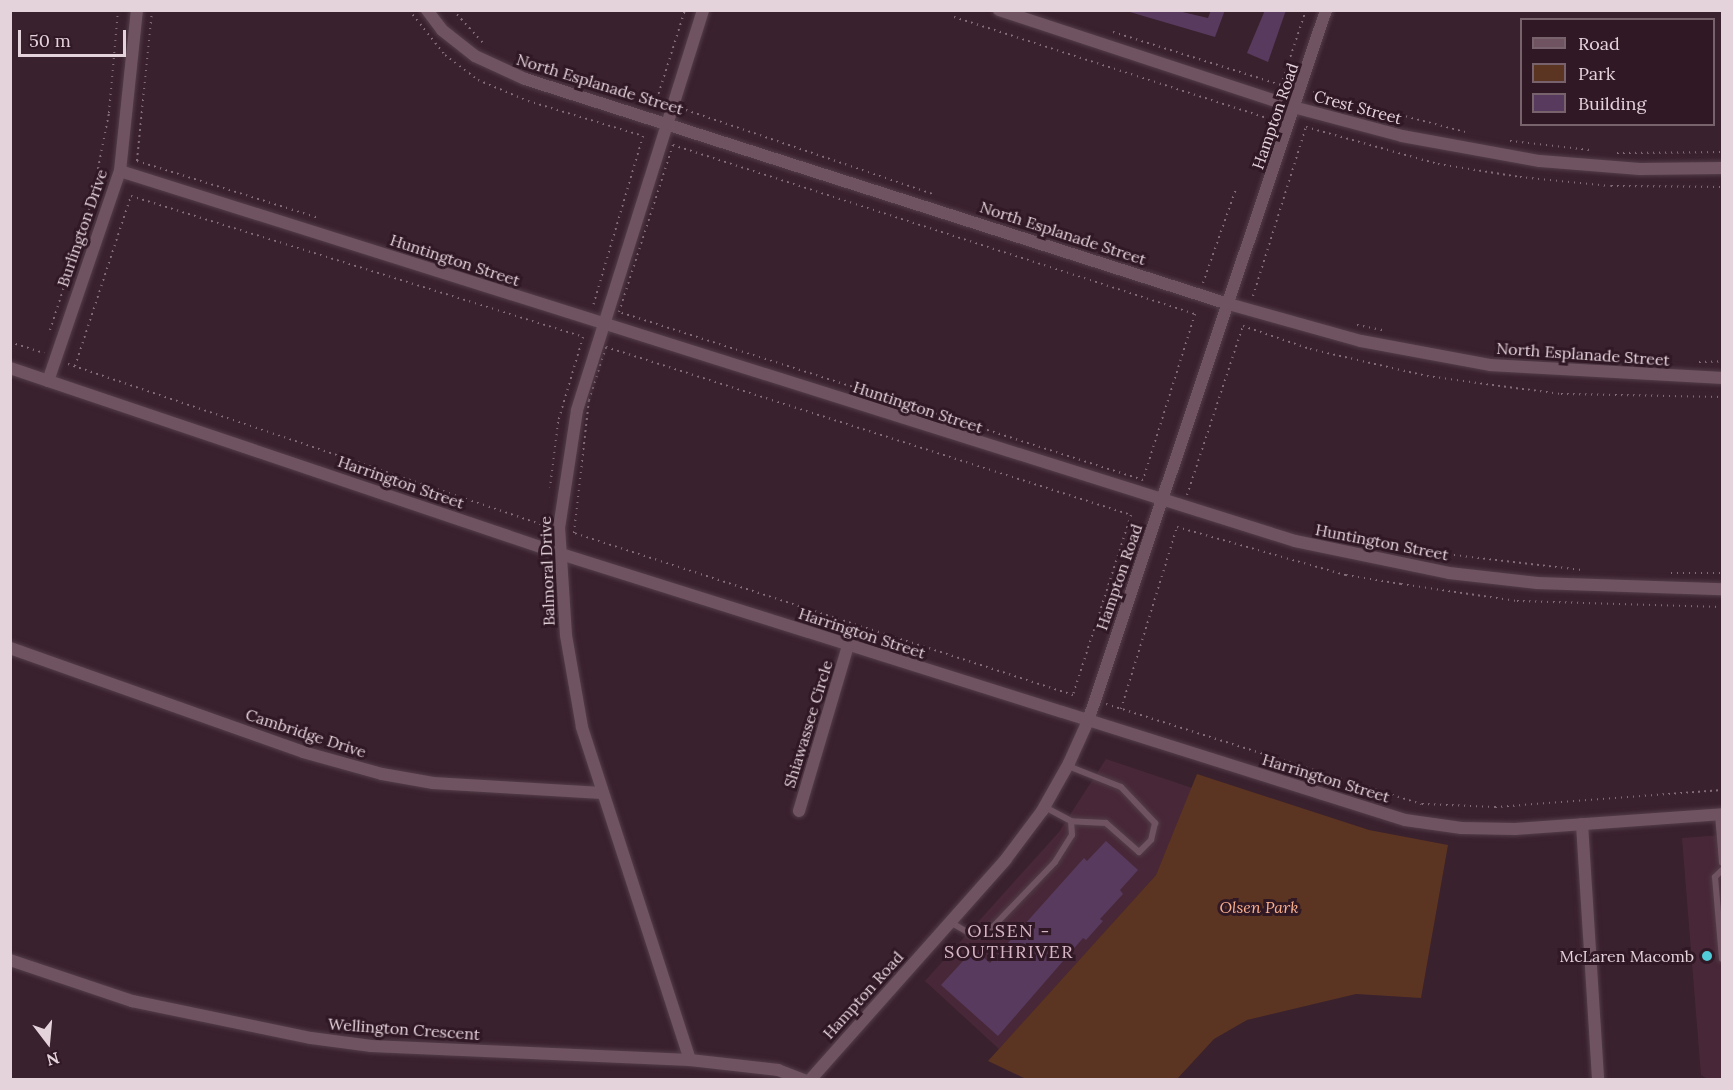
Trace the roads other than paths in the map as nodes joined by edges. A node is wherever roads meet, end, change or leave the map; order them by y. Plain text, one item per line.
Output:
1 (137, 10) edge
2 (427, 10) edge
3 (703, 10) edge
4 (999, 10) edge
5 (1326, 10) edge
6 (1297, 108) junction
7 (666, 121) junction
8 (1722, 168) edge
9 (120, 171) junction
10 (1225, 303) junction
11 (603, 324) junction
12 (10, 368) edge
13 (1722, 378) edge
14 (48, 381) junction
15 (1162, 502) junction
16 (561, 554) junction
17 (1722, 589) edge
18 (848, 646) junction
19 (10, 648) edge
20 (1088, 722) junction
21 (1067, 766) junction
22 (602, 794) junction
23 (1045, 807) junction
24 (799, 811) dead end
25 (1720, 814) edge
26 (1071, 821) junction
27 (1582, 824) junction
28 (1722, 863) edge
29 (1722, 870) edge
30 (950, 922) junction
31 (1722, 958) edge
32 (10, 960) edge
33 (690, 1060) junction
34 (804, 1080) edge
35 (810, 1080) edge
36 (1598, 1080) edge

1 - 9 street, Burlington Drive
2 - 7 street, North Esplanade Street
3 - 7 street, Balmoral Drive
4 - 6 street, Crest Street
5 - 6 street, Hampton Road
6 - 8 street, Crest Street
6 - 10 street, Hampton Road
7 - 10 street, North Esplanade Street
7 - 11 street, Balmoral Drive
9 - 11 street, Huntington Street
9 - 14 street, Burlington Drive
10 - 13 street, North Esplanade Street
10 - 15 street, Hampton Road
11 - 15 street, Huntington Street
11 - 16 street, Balmoral Drive
12 - 14 street, Harrington Street
14 - 16 street, Harrington Street
15 - 17 street, Huntington Street
15 - 20 street, Hampton Road
16 - 18 street, Harrington Street
16 - 22 street, Balmoral Drive
18 - 20 street, Harrington Street
18 - 24 street, Shiawassee Circle
19 - 22 street, Cambridge Drive
20 - 21 street, Hampton Road
20 - 27 street, Harrington Street
21 - 23 street, Hampton Road
21 - 26 lane
22 - 33 street, Balmoral Drive
23 - 26 lane
23 - 30 street, Hampton Road
25 - 27 street, Harrington Street
25 - 28 lane
26 - 30 lane
27 - 36 street
29 - 31 lane
30 - 35 street, Hampton Road
32 - 33 street, Wellington Crescent
33 - 34 street, Wellington Crescent

